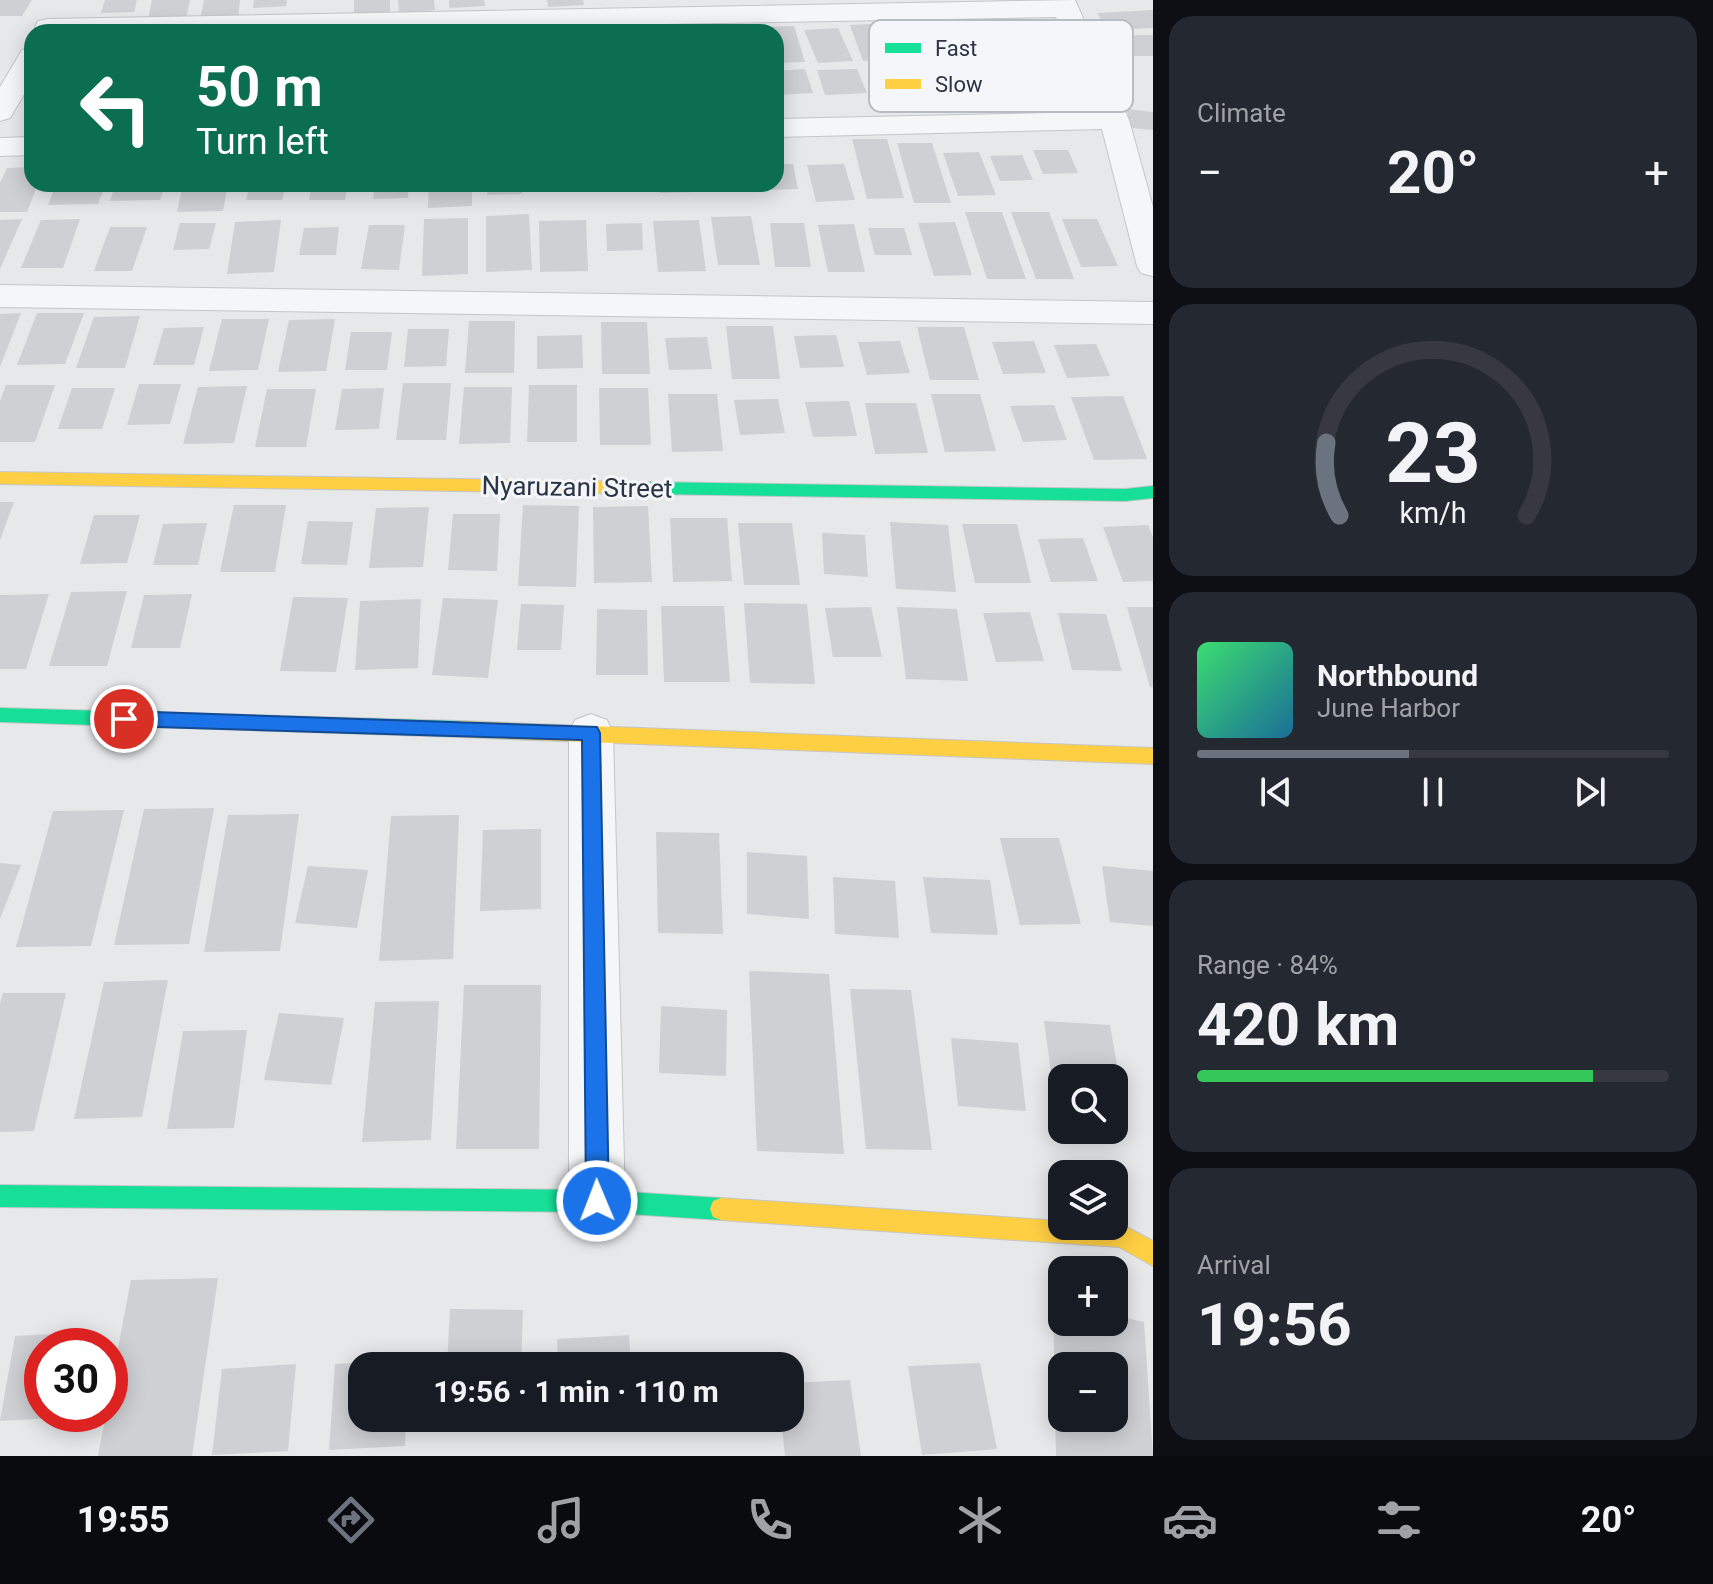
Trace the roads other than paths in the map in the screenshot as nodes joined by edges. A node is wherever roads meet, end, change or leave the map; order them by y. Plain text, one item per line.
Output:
1 (68, 0) edge
2 (1064, 4) edge
3 (51, 24) edge
4 (282, 24) edge
5 (24, 70) edge
6 (0, 112) edge
7 (1111, 112) edge
8 (1114, 120) junction
9 (784, 128) edge
10 (24, 146) edge
11 (0, 147) edge
12 (1143, 191) edge
13 (1153, 266) edge
14 (0, 296) edge
15 (1153, 313) edge
16 (0, 478) edge
17 (1153, 492) edge
18 (0, 715) edge
19 (591, 733) junction
20 (1153, 756) edge
21 (0, 1196) edge
22 (597, 1201) junction
23 (1153, 1254) edge

1 - 3 street
2 - 4 street
5 - 6 street
7 - 8 street
8 - 9 street
8 - 12 street
10 - 11 street
12 - 13 street
14 - 15 street
16 - 17 street, Nyaruzani Street
18 - 19 street
19 - 20 street
19 - 22 street
21 - 22 street
22 - 23 street

